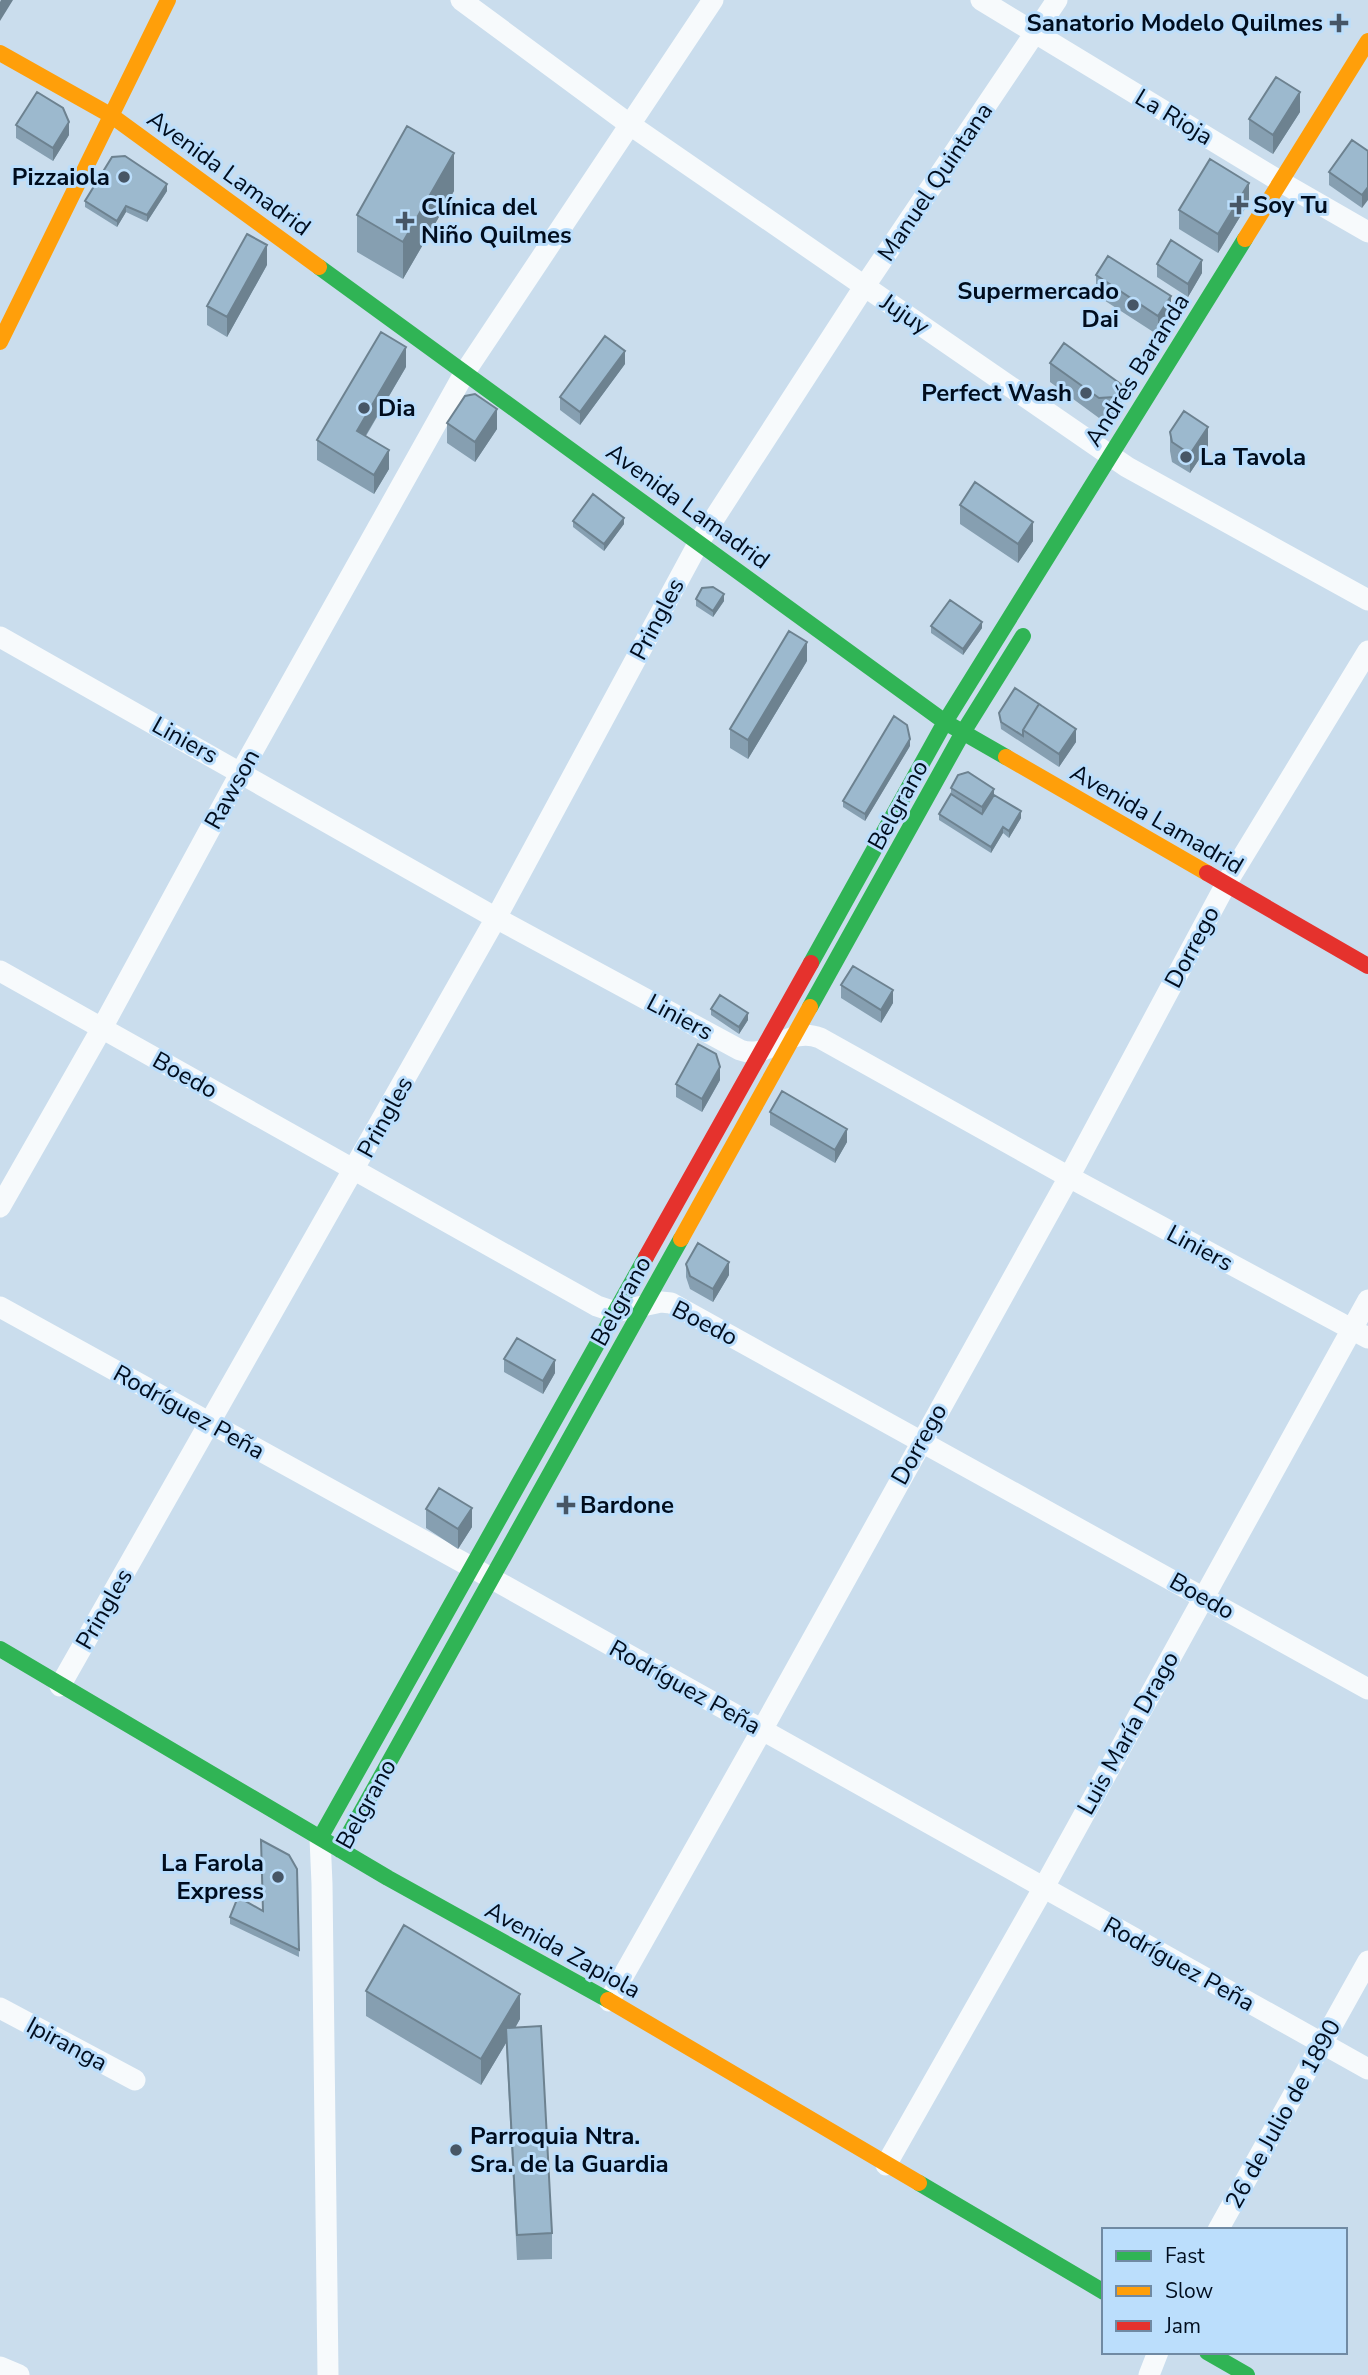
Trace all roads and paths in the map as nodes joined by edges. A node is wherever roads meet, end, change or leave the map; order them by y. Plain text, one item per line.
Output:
1 (168, 0) edge
2 (461, 0) edge
3 (712, 0) edge
4 (981, 0) edge
5 (1057, 0) edge
6 (1035, 33) junction
7 (1368, 41) edge
8 (0, 53) edge
9 (112, 116) junction
10 (629, 124) junction
11 (1294, 189) junction
12 (1368, 232) edge
13 (864, 287) junction
14 (0, 342) edge
15 (465, 372) junction
16 (1124, 464) junction
17 (699, 542) junction
18 (1368, 600) edge
19 (1034, 618) dead end
20 (0, 637) edge
21 (1368, 651) edge
22 (945, 722) junction
23 (962, 734) junction
24 (240, 772) junction
25 (1226, 884) junction
26 (496, 918) junction
27 (1368, 966) edge
28 (0, 971) edge
29 (102, 1028) junction
30 (793, 1036) junction
31 (759, 1052) junction
32 (355, 1170) junction
33 (1069, 1177) junction
34 (0, 1207) edge
35 (1368, 1300) edge
36 (643, 1306) junction
37 (0, 1307) edge
38 (615, 1312) junction
39 (1360, 1334) edge
40 (210, 1424) junction
41 (921, 1440) junction
42 (473, 1569) junction
43 (491, 1580) junction
44 (1203, 1597) junction
45 (0, 1649) edge
46 (60, 1686) junction
47 (1368, 1689) edge
48 (762, 1730) junction
49 (320, 1838) junction
50 (340, 1850) junction
51 (322, 1884) junction
52 (1044, 1887) junction
53 (1368, 1961) edge
54 (609, 2001) junction
55 (0, 2008) edge
56 (1322, 2044) junction
57 (1368, 2070) edge
58 (135, 2080) dead end
59 (886, 2165) junction
60 (1219, 2228) edge
61 (1102, 2291) edge
62 (1157, 2354) edge
63 (1210, 2354) edge
64 (0, 2367) edge
65 (19, 2375) edge
66 (328, 2375) edge
67 (1149, 2375) edge
68 (1247, 2375) edge

1 - 9 main road
2 - 10 street, Jujuy
3 - 10 street, Rawson
4 - 6 street, La Rioja
5 - 6 street, Manuel Quintana
6 - 11 street, La Rioja
6 - 13 street, Manuel Quintana
7 - 11 main road, Andrés Baranda
8 - 9 main road, Avenida Lamadrid
9 - 14 main road
9 - 15 main road, Avenida Lamadrid
10 - 13 street, Jujuy
10 - 15 street, Rawson
11 - 12 street, La Rioja
11 - 16 main road, Andrés Baranda
13 - 16 street, Jujuy
13 - 17 street, Manuel Quintana
15 - 17 main road, Avenida Lamadrid
15 - 24 street, Rawson
16 - 18 street, Jujuy
16 - 22 main road, Andrés Baranda
17 - 22 main road, Avenida Lamadrid
17 - 26 street, Pringles
19 - 23 main road
20 - 24 street, Liniers
21 - 25 street, Dorrego
22 - 23 main road, Avenida Lamadrid
22 - 31 main road, Belgrano
23 - 25 main road, Avenida Lamadrid
23 - 30 main road, Belgrano
24 - 26 street, Liniers
24 - 29 street, Rawson
25 - 27 main road, Avenida Lamadrid
25 - 33 street, Dorrego
26 - 31 street, Liniers
26 - 32 street, Pringles
28 - 29 street, Boedo
29 - 32 street, Boedo
29 - 34 street, Rawson
30 - 31 street
30 - 33 street, Liniers
30 - 36 main road, Belgrano
31 - 38 main road, Belgrano
32 - 38 street, Boedo
32 - 40 street, Pringles
33 - 39 street, Liniers
33 - 41 street, Dorrego
35 - 39 street, Luis María Drago
36 - 38 street, Boedo
36 - 41 street, Boedo
36 - 43 main road, Belgrano
37 - 40 street, Rodríguez Peña
38 - 42 main road, Belgrano
39 - 44 street, Luis María Drago
40 - 42 street, Rodríguez Peña
40 - 46 street, Pringles
41 - 44 street, Boedo
41 - 48 street, Dorrego
42 - 43 street, Rodríguez Peña
42 - 49 main road, Belgrano
43 - 48 street, Rodríguez Peña
43 - 50 main road, Belgrano
44 - 47 street, Boedo
44 - 52 street, Luis María Drago
45 - 46 main road, Avenida Zapiola
46 - 49 main road, Avenida Zapiola
48 - 52 street, Rodríguez Peña
48 - 54 street, Dorrego
49 - 50 main road, Avenida Zapiola
49 - 51 street, Belgrano
50 - 51 street, Belgrano
50 - 54 main road, Avenida Zapiola
51 - 66 street, Belgrano
52 - 56 street, Rodríguez Peña
52 - 59 street, Luis María Drago
53 - 56 street, 26 de Julio de 1890
54 - 59 main road, Avenida Zapiola
55 - 58 street, Ipiranga
56 - 57 street, Rodríguez Peña
56 - 60 street, 26 de Julio de 1890
59 - 61 main road, Avenida Zapiola
62 - 67 street
63 - 68 main road
64 - 65 street

